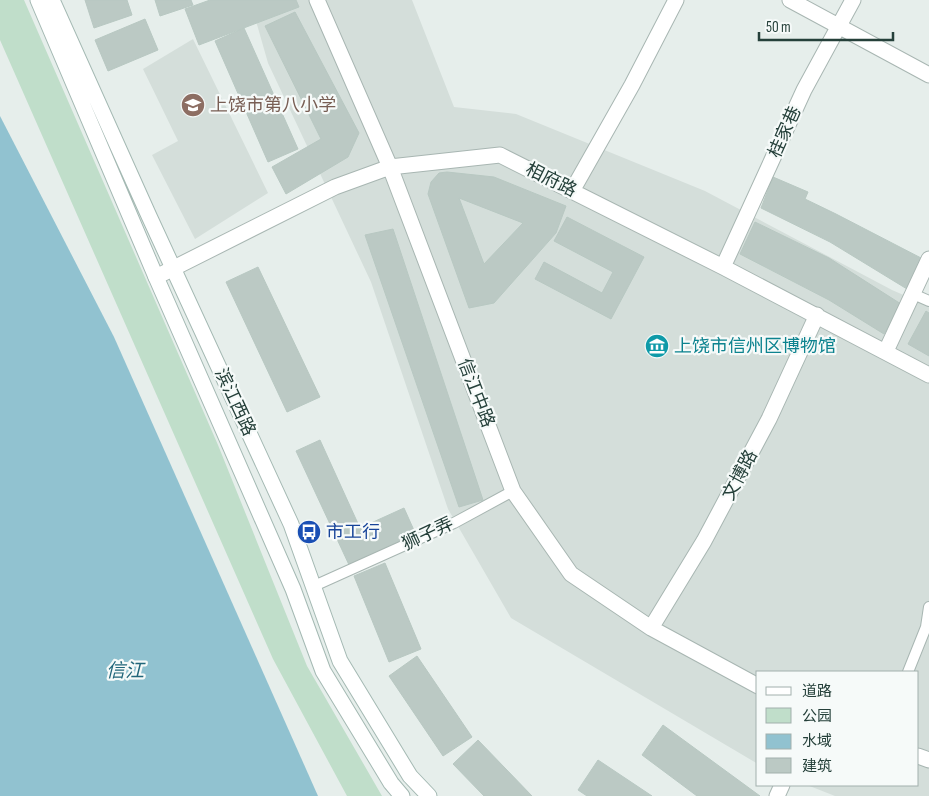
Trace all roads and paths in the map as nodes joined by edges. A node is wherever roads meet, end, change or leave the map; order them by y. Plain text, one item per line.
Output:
1 (38, 0) edge
2 (52, 0) edge
3 (317, 0) edge
4 (676, 0) edge
5 (790, 0) edge
6 (854, 0) edge
7 (839, 26) junction
8 (929, 75) edge
9 (390, 167) junction
10 (572, 191) junction
11 (929, 258) edge
12 (723, 267) junction
13 (173, 268) junction
14 (156, 277) junction
15 (913, 294) junction
16 (929, 301) edge
17 (817, 315) junction
18 (886, 352) junction
19 (929, 375) edge
20 (513, 491) junction
21 (314, 586) junction
22 (929, 607) edge
23 (651, 628) junction
24 (908, 671) edge
25 (756, 685) edge
26 (402, 796) edge
27 (428, 796) edge

1 - 14 street, 滨江西路
2 - 13 street, 滨江西路
3 - 9 street, 信江中路
4 - 10 street
5 - 7 street
6 - 7 street, 桂家巷
7 - 8 street
7 - 12 street, 桂家巷
9 - 10 street, 相府路
9 - 13 street, 相府路
9 - 20 street, 信江中路
10 - 12 street, 相府路
11 - 15 street
12 - 17 street, 相府路
13 - 14 street, 相府路
13 - 21 street, 滨江西路
14 - 26 street, 滨江西路
15 - 16 lane
15 - 18 street
17 - 18 street, 相府路
17 - 23 street, 文博路
18 - 19 street, 相府路
20 - 21 lane, 狮子弄
20 - 23 street, 信江中路
21 - 27 street, 滨江西路
22 - 24 lane
23 - 25 street, 信江中路

